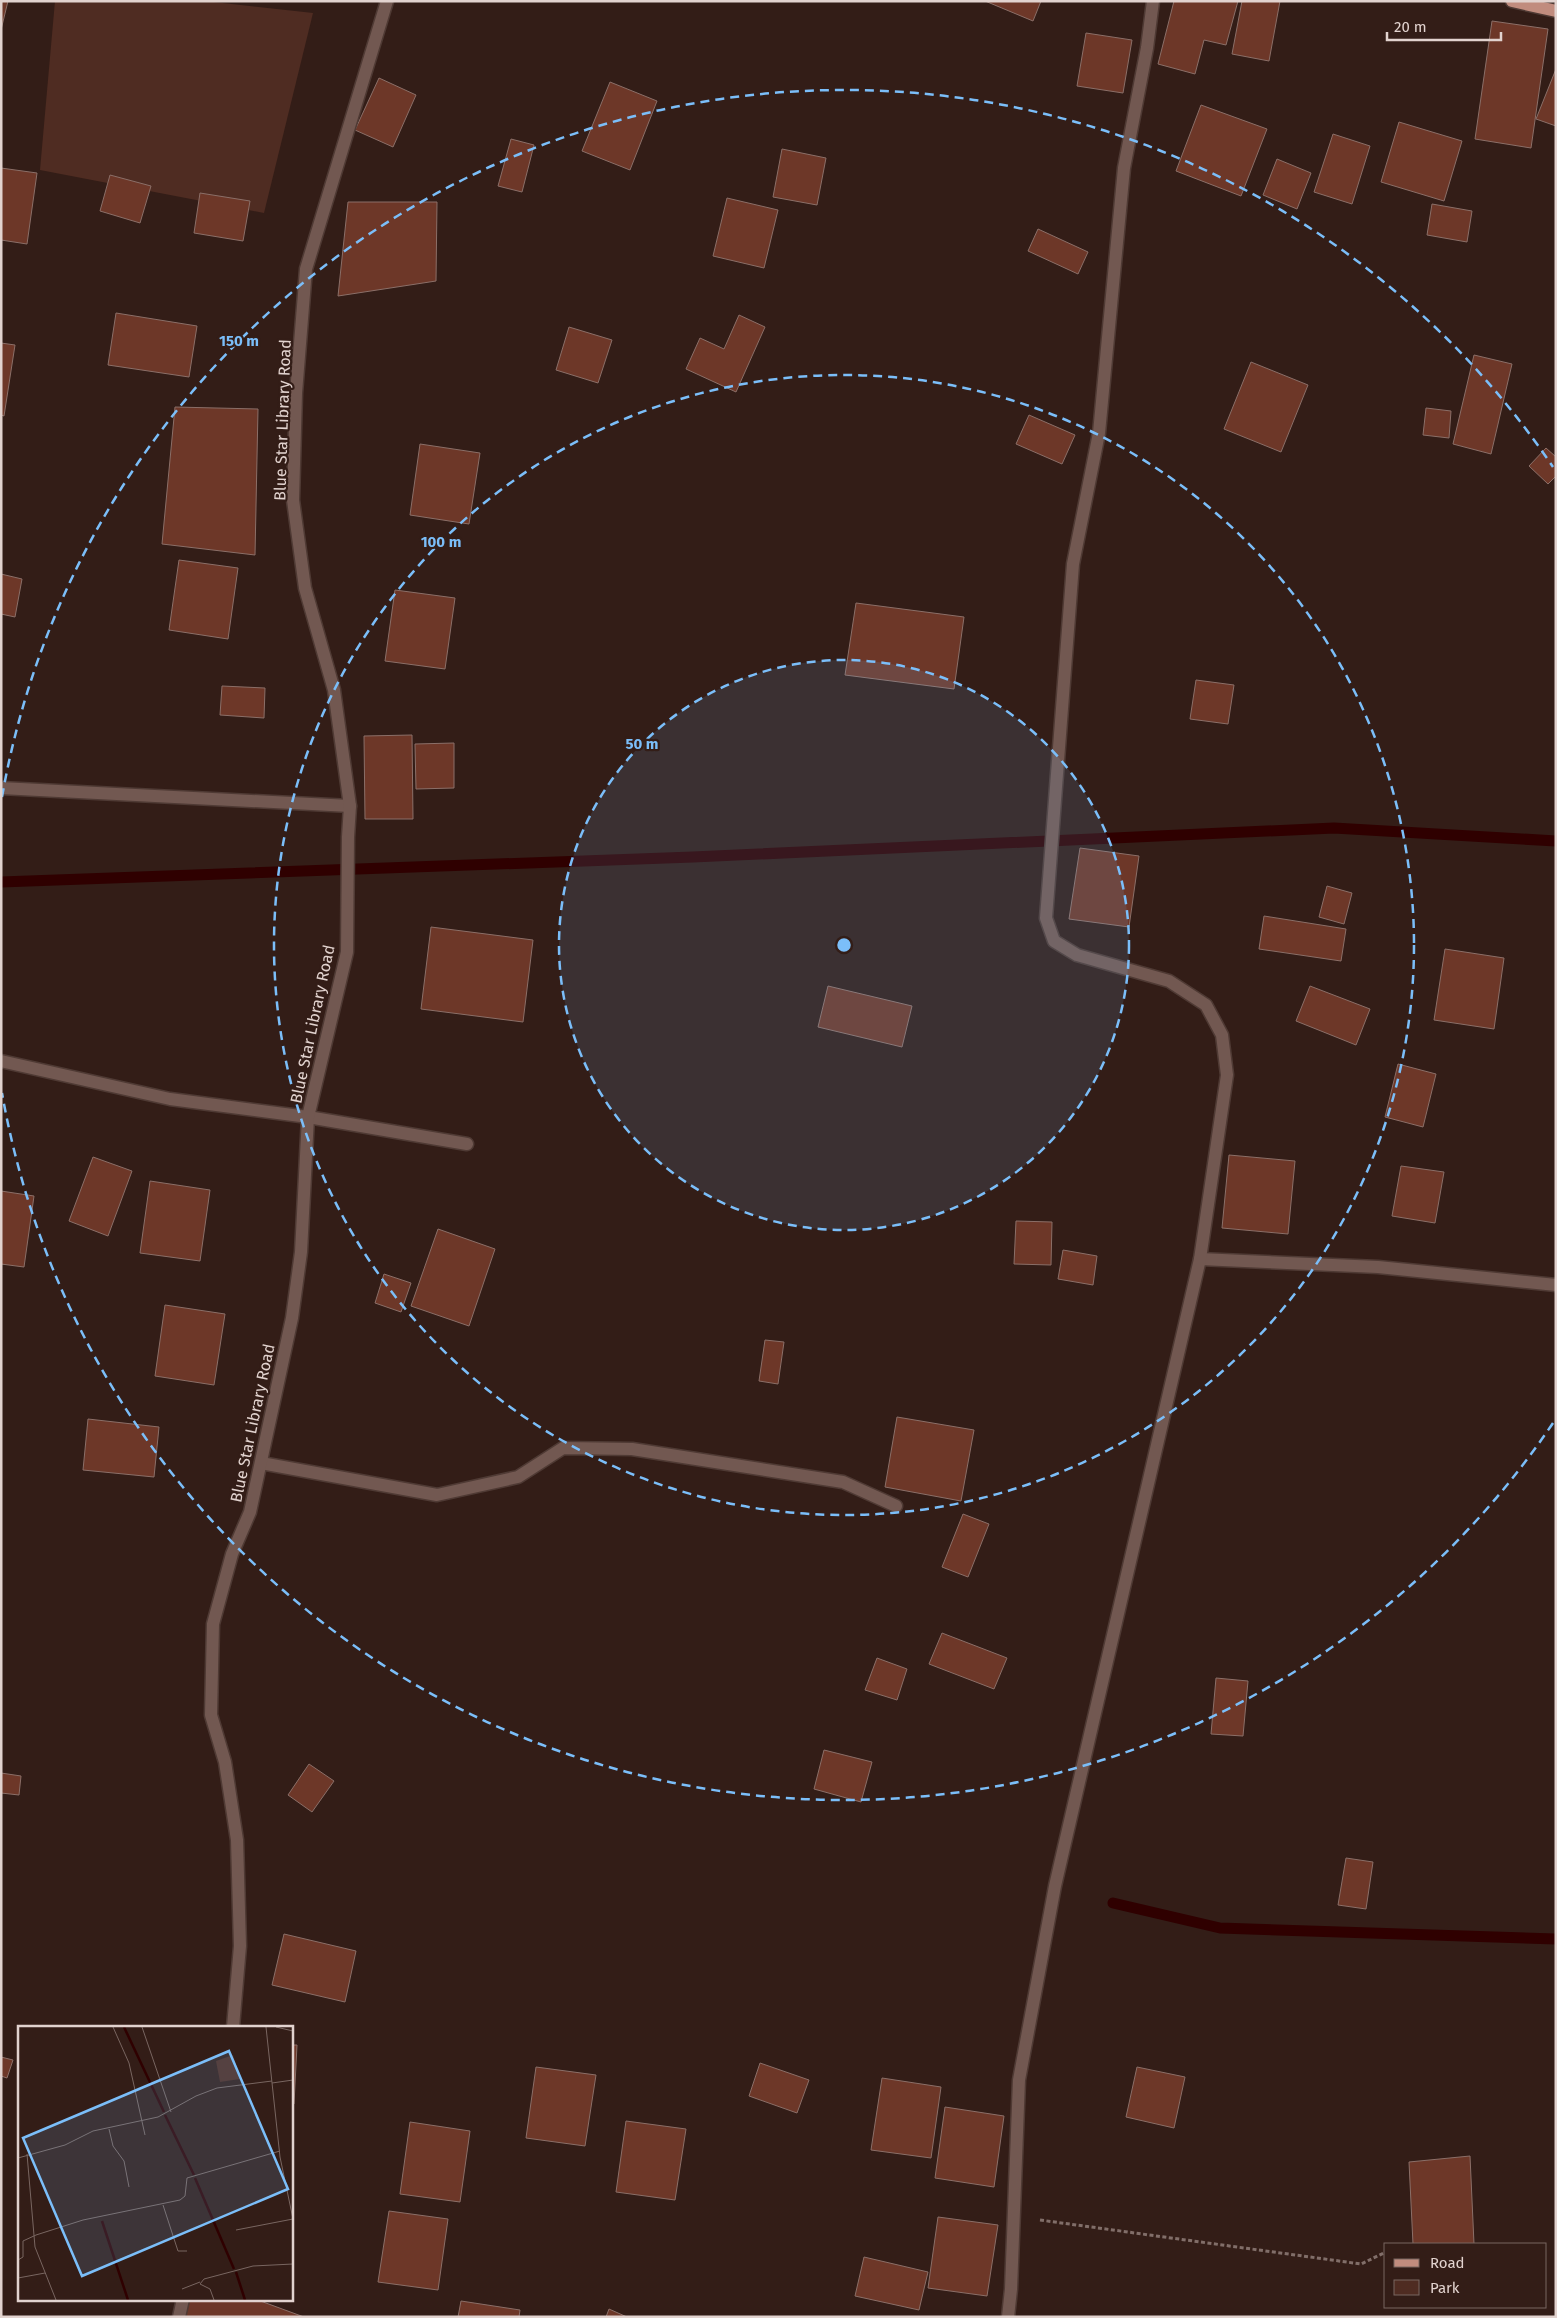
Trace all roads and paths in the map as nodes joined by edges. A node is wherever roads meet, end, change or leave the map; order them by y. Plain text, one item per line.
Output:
1 (388, 1) edge
2 (1153, 1) edge
3 (1512, 1) edge
4 (1556, 11) edge
5 (1, 788) edge
6 (350, 806) junction
7 (1, 1061) edge
8 (308, 1116) junction
9 (467, 1144) dead end
10 (1200, 1259) junction
11 (1556, 1285) edge
12 (260, 1463) junction
13 (896, 1506) dead end
14 (234, 2026) edge
15 (1012, 2217) junction
16 (1384, 2253) edge
17 (183, 2300) edge
18 (178, 2317) edge
19 (1008, 2317) edge

1 - 6 street, Blue Star Library Road
2 - 10 street
3 - 4 main road
5 - 6 street
6 - 8 street, Blue Star Library Road
7 - 8 street
8 - 9 street
8 - 12 street, Blue Star Library Road
10 - 11 street
10 - 15 street
12 - 13 street
12 - 14 street, Blue Star Library Road
15 - 16 path
15 - 19 street
17 - 18 street

